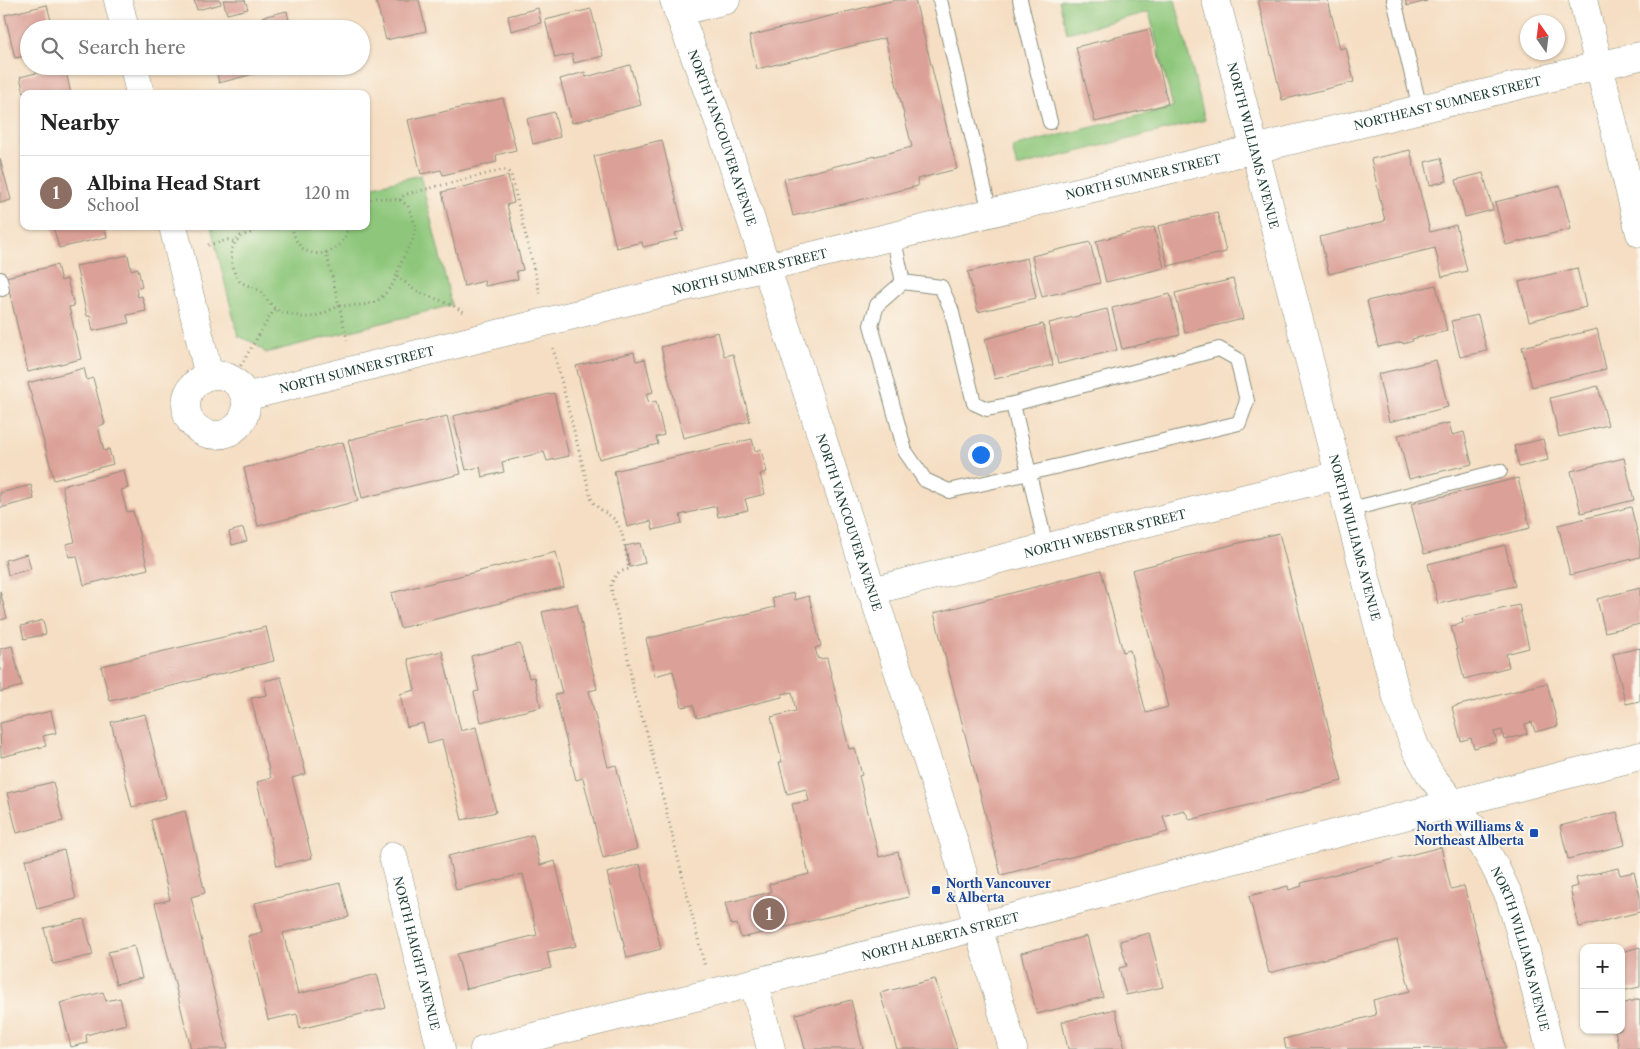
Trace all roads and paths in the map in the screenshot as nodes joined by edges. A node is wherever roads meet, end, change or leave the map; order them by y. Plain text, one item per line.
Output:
1 (118, 0) edge
2 (726, 0) edge
3 (940, 0) edge
4 (1020, 0) edge
5 (1216, 0) edge
6 (1394, 0) edge
7 (1583, 0) edge
8 (676, 6) edge
9 (123, 20) edge
10 (1640, 56) edge
11 (1599, 66) junction
12 (136, 75) edge
13 (139, 90) edge
14 (1420, 109) junction
15 (1050, 122) dead end
16 (1254, 149) junction
17 (370, 199) edge
18 (400, 200) junction
19 (990, 213) junction
20 (174, 230) edge
21 (257, 230) edge
22 (293, 230) edge
23 (346, 230) edge
24 (1640, 233) edge
25 (893, 236) junction
26 (235, 242) junction
27 (208, 245) dead end
28 (326, 252) junction
29 (766, 267) junction
30 (397, 276) junction
31 (903, 282) junction
32 (339, 306) junction
33 (275, 308) junction
34 (466, 314) dead end
35 (546, 322) junction
36 (348, 343) dead end
37 (246, 357) dead end
38 (209, 376) junction
39 (245, 397) junction
40 (1013, 404) junction
41 (1500, 471) dead end
42 (1029, 473) junction
43 (1339, 475) junction
44 (1348, 510) junction
45 (1046, 548) junction
46 (871, 590) junction
47 (1640, 756) edge
48 (1452, 804) junction
49 (393, 856) dead end
50 (979, 927) junction
51 (707, 974) dead end
52 (754, 983) junction
53 (441, 1049) edge
54 (484, 1049) edge
55 (771, 1049) edge
56 (1013, 1049) edge
57 (1550, 1049) edge

1 - 9 street
2 - 8 street
3 - 19 lane
4 - 15 lane
5 - 16 street, NORTH WILLIAMS AVENUE
6 - 14 lane
7 - 11 street
8 - 29 street, NORTH VANCOUVER AVENUE
10 - 11 street, NORTHEAST SUMNER STREET
11 - 14 street, NORTHEAST SUMNER STREET
11 - 24 street
12 - 13 street
14 - 16 street, NORTHEAST SUMNER STREET
16 - 19 street, NORTH SUMNER STREET
16 - 43 street, NORTH WILLIAMS AVENUE
17 - 18 path
18 - 30 path
18 - 35 path
19 - 25 street, NORTH SUMNER STREET
20 - 38 street
21 - 26 path
22 - 28 path
23 - 28 path
25 - 29 street, NORTH SUMNER STREET
25 - 31 lane
26 - 27 path
26 - 33 path
28 - 32 path
29 - 35 street, NORTH SUMNER STREET
29 - 46 street, NORTH VANCOUVER AVENUE
30 - 32 path
30 - 34 path
31 - 40 lane
31 - 42 lane
32 - 33 path
32 - 36 path
33 - 37 path
35 - 39 street, NORTH SUMNER STREET
35 - 51 path
38 - 39 street
38 - 39 street
40 - 42 lane
40 - 42 lane
41 - 44 lane
42 - 45 lane
43 - 44 street, NORTH WILLIAMS AVENUE
43 - 45 street, NORTH WEBSTER STREET
44 - 48 street, NORTH WILLIAMS AVENUE
45 - 46 street, NORTH WEBSTER STREET
46 - 50 street, NORTH VANCOUVER AVENUE
47 - 48 street, NORTH ALBERTA STREET
48 - 50 street, NORTH ALBERTA STREET
48 - 57 street, NORTH WILLIAMS AVENUE
49 - 53 street, NORTH HAIGHT AVENUE
50 - 52 street, NORTH ALBERTA STREET
50 - 56 street, NORTH VANCOUVER AVENUE
52 - 54 street, NORTH ALBERTA STREET
52 - 55 street

